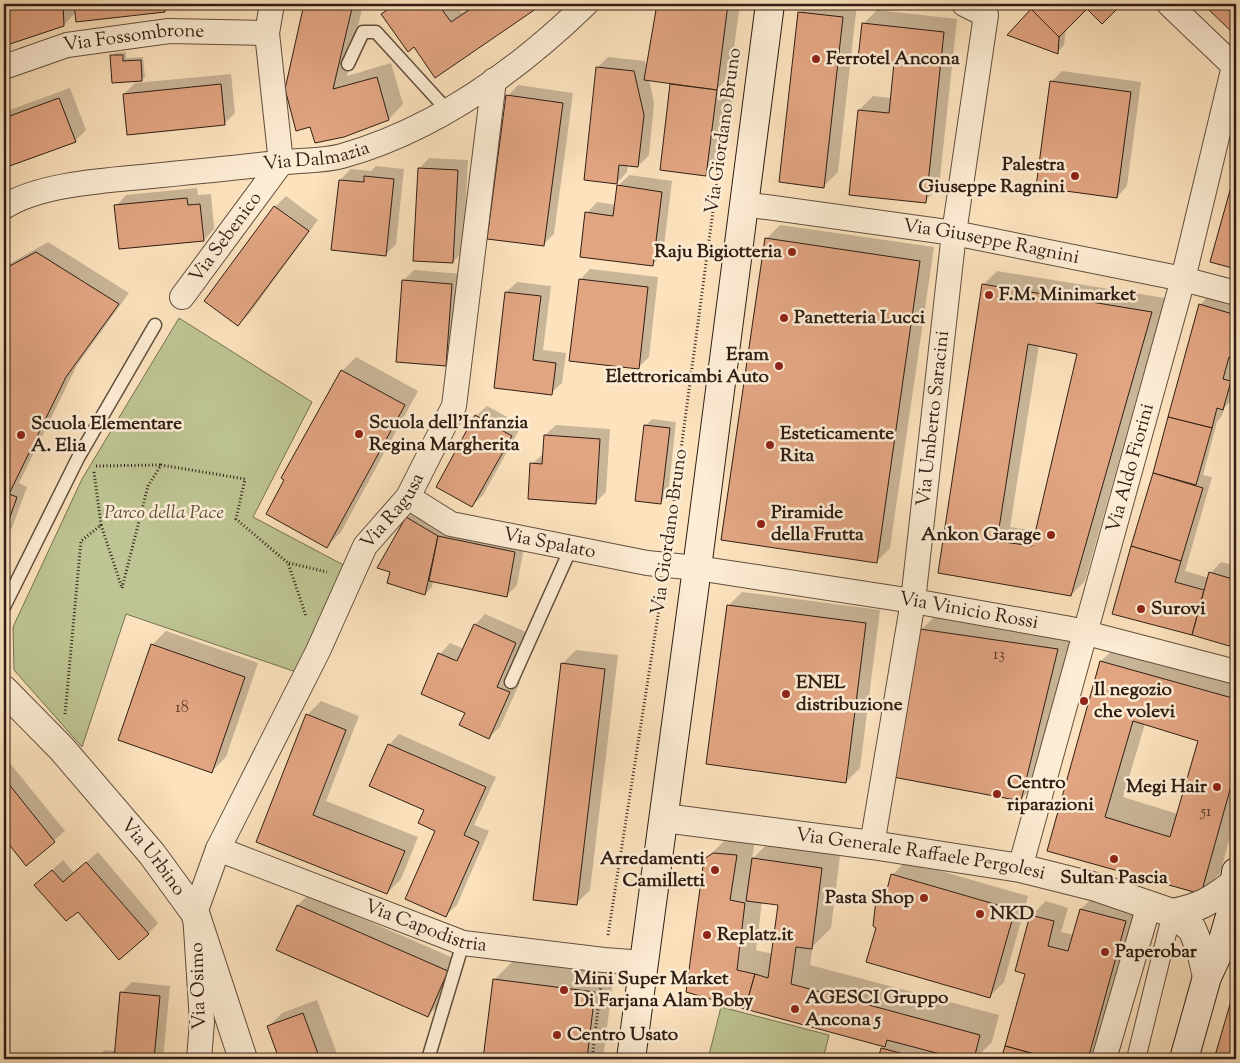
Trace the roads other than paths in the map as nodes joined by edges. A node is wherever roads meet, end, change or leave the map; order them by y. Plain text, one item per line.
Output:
1 (272, 4) edge
2 (586, 4) edge
3 (770, 4) edge
4 (964, 4) edge
5 (1169, 4) edge
6 (992, 10) edge
7 (267, 33) junction
8 (348, 64) dead end
9 (1235, 65) edge
10 (4, 67) edge
11 (494, 80) junction
12 (448, 111) junction
13 (281, 163) junction
14 (744, 204) junction
15 (4, 207) edge
16 (954, 233) junction
17 (1183, 279) junction
18 (1236, 293) edge
19 (182, 297) dead end
20 (155, 325) dead end
21 (408, 497) junction
22 (571, 548) junction
23 (697, 568) junction
24 (913, 601) junction
25 (4, 607) edge
26 (1084, 632) junction
27 (1236, 672) edge
28 (511, 682) dead end
29 (4, 690) edge
30 (664, 818) junction
31 (872, 845) junction
32 (218, 849) junction
33 (1020, 868) junction
34 (1235, 878) edge
35 (1161, 909) junction
36 (195, 913) junction
37 (463, 943) junction
38 (645, 963) junction
39 (1207, 977) junction
40 (199, 1059) edge
41 (243, 1059) edge
42 (428, 1059) edge
43 (631, 1059) edge
44 (1104, 1059) edge
45 (1136, 1059) edge
46 (1184, 1059) edge

1 - 7 street
2 - 11 street, Via Dalmazia
3 - 14 main road, Via Giordano Bruno
4 - 6 street, Via Umberto Saracini
5 - 9 street, Via Aldo Fiorini
6 - 16 street, Via Umberto Saracini
7 - 10 street, Via Fossombrone
7 - 13 street
8 - 12 lane
9 - 17 street, Via Aldo Fiorini
11 - 12 street, Via Dalmazia
11 - 21 street, Via Ragusa
12 - 13 street, Via Dalmazia
13 - 15 street, Via Dalmazia
13 - 19 street, Via Sebenico
14 - 16 street, Via Giuseppe Ragnini
14 - 23 main road, Via Giordano Bruno
16 - 17 street, Via Giuseppe Ragnini
16 - 24 street, Via Umberto Saracini
17 - 18 street, Via Giuseppe Ragnini
17 - 26 street, Via Aldo Fiorini
20 - 25 lane
21 - 22 street, Via Spalato
21 - 32 street, Via Ragusa
22 - 23 street, Via Spalato
22 - 28 lane
23 - 24 street, Via Vinicio Rossi
23 - 30 main road, Via Giordano Bruno
24 - 26 street, Via Vinicio Rossi
24 - 31 street, Via Umberto Saracini
26 - 27 street, Via Vinicio Rossi
26 - 33 street, Via Aldo Fiorini
29 - 36 main road, Via Urbino
30 - 31 main road, Via Generale Raffaele Pergolesi
30 - 38 main road, Via Giordano Bruno
31 - 33 main road, Via Generale Raffaele Pergolesi
32 - 36 street, Via Ragusa
32 - 37 street, Via Capodistria
33 - 35 main road, Via Generale Raffaele Pergolesi
34 - 35 main road
34 - 39 main road
35 - 39 main road, Via Generale Raffaele Pergolesi
35 - 44 street
35 - 45 street
36 - 40 street, Via Osimo
36 - 41 main road, Via Urbino
37 - 38 street, Via Capodistria
37 - 42 lane
38 - 43 main road, Via Giordano Bruno
39 - 46 main road

